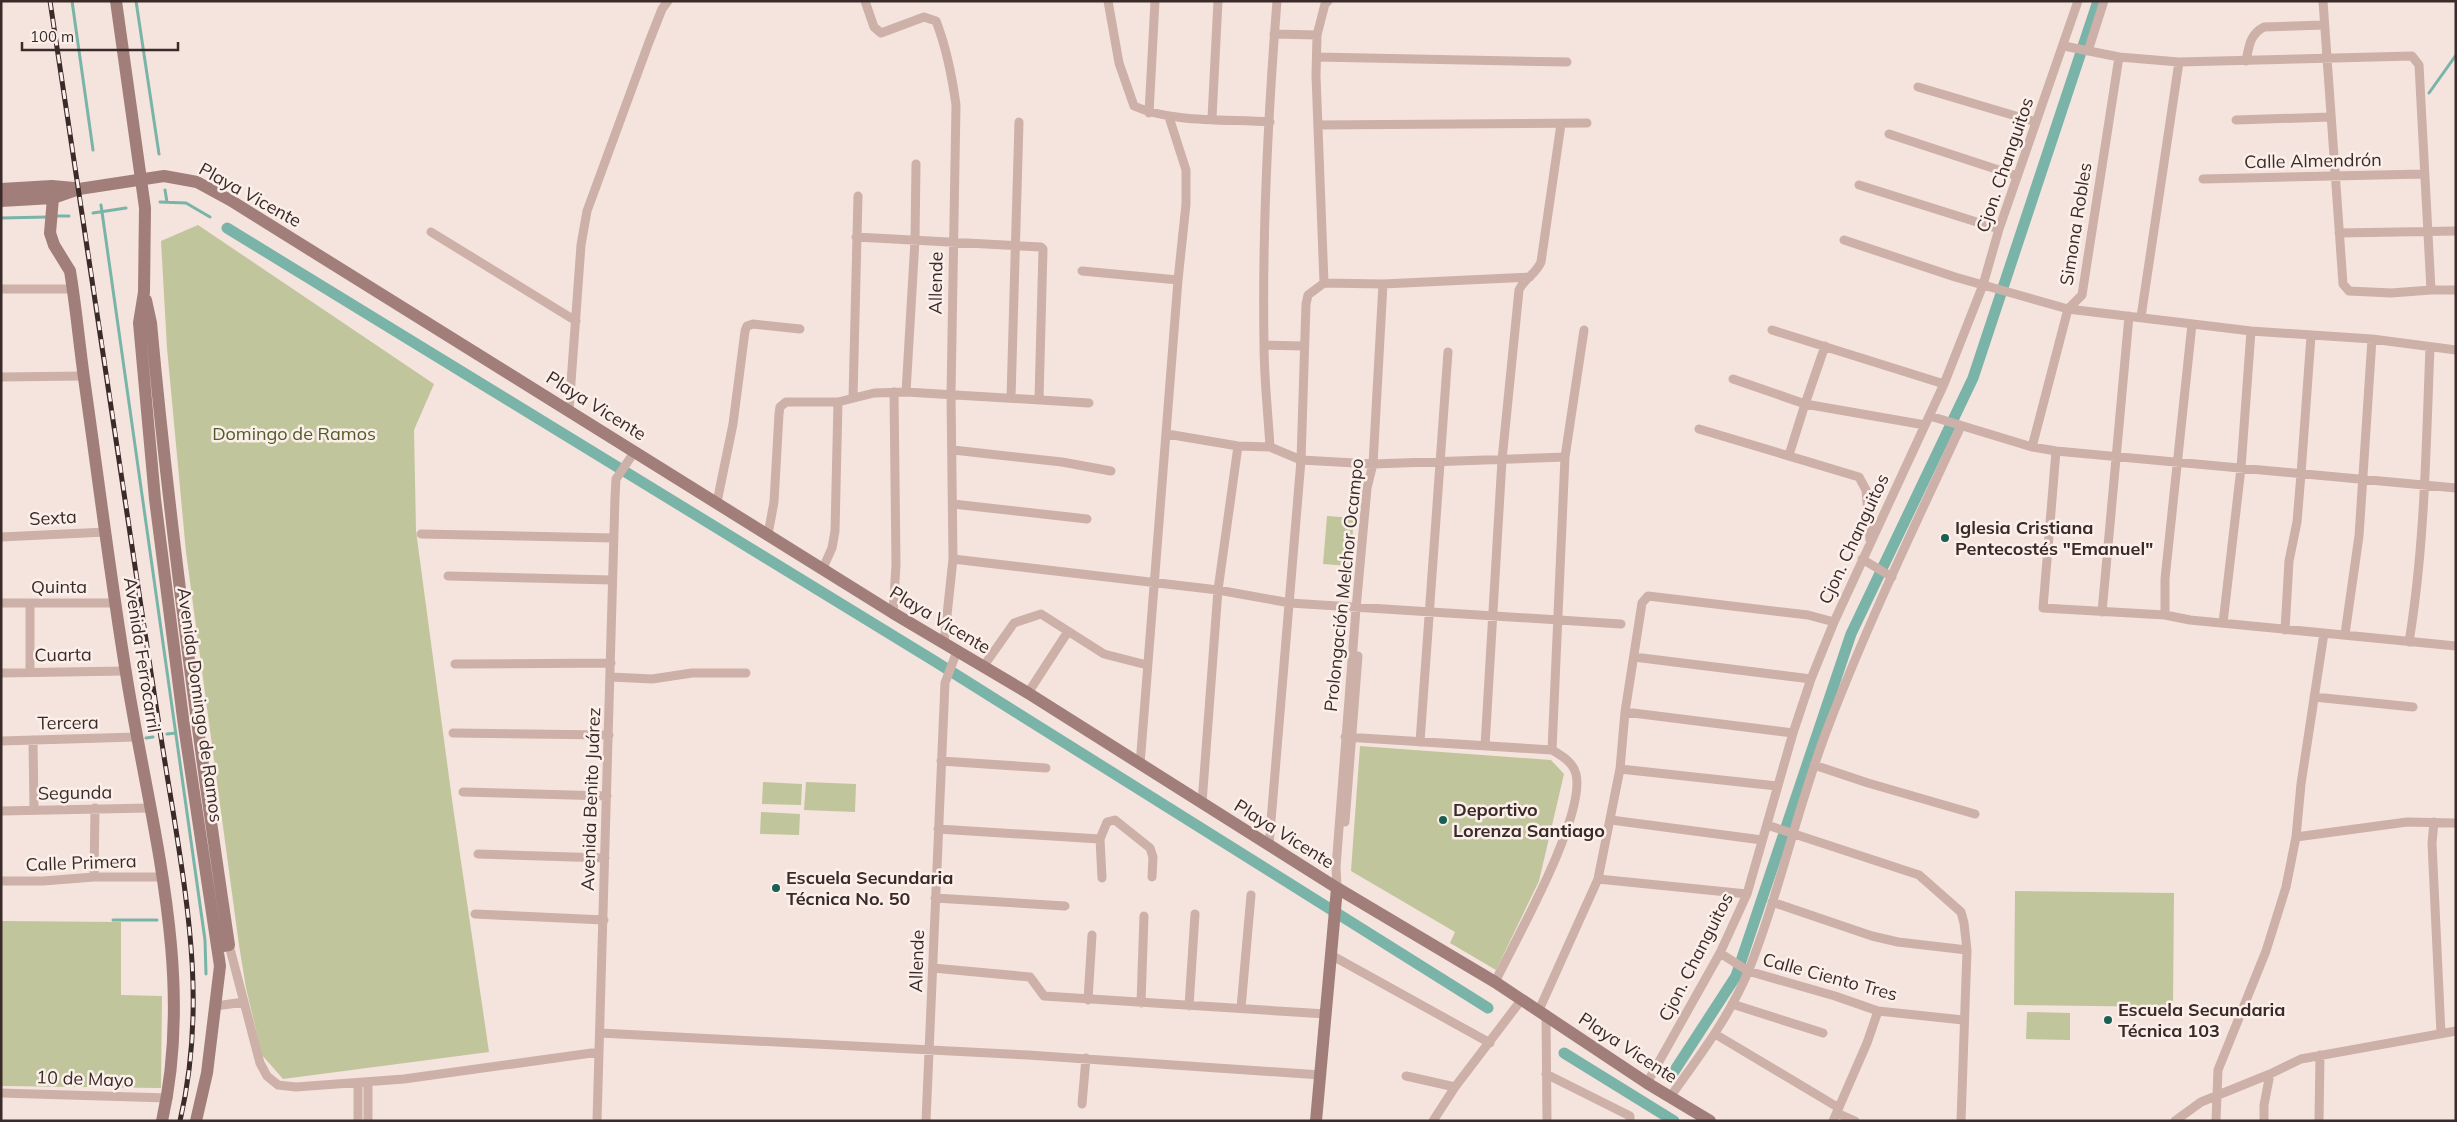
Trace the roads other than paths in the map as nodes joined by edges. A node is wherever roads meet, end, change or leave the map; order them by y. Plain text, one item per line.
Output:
1 (116, 1) edge
2 (668, 1) edge
3 (865, 1) edge
4 (1108, 1) edge
5 (1155, 1) edge
6 (1218, 1) edge
7 (1277, 1) edge
8 (1328, 1) edge
9 (2078, 1) edge
10 (2104, 1) edge
11 (2323, 1) edge
12 (2324, 25) junction
13 (1274, 34) junction
14 (1317, 35) junction
15 (2068, 47) junction
16 (2085, 51) junction
17 (1316, 57) junction
18 (2119, 57) junction
19 (2326, 58) junction
20 (2246, 60) junction
21 (1567, 62) dead end
22 (2179, 62) junction
23 (1918, 87) dead end
24 (1149, 113) junction
25 (1169, 117) junction
26 (2330, 117) junction
27 (1212, 118) junction
28 (2236, 120) dead end
29 (1019, 122) dead end
30 (1270, 122) junction
31 (2036, 122) junction
32 (1587, 123) dead end
33 (1561, 124) junction
34 (1318, 125) junction
35 (1889, 134) dead end
36 (916, 164) dead end
37 (2424, 174) junction
38 (2017, 176) junction
39 (2335, 178) junction
40 (142, 179) junction
41 (2203, 179) dead end
42 (1859, 185) dead end
43 (1, 189) edge
44 (79, 189) junction
45 (858, 196) dead end
46 (53, 198) junction
47 (1, 201) edge
48 (1999, 229) junction
49 (2427, 231) junction
50 (2456, 231) edge
51 (431, 232) dead end
52 (2339, 233) junction
53 (856, 237) junction
54 (915, 240) junction
55 (1844, 240) dead end
56 (953, 242) junction
57 (1016, 246) junction
58 (1082, 271) dead end
59 (1530, 278) junction
60 (1178, 280) junction
61 (1324, 283) junction
62 (1384, 284) junction
63 (1983, 285) junction
64 (1, 289) edge
65 (73, 289) junction
66 (2431, 290) junction
67 (2456, 290) edge
68 (2068, 309) junction
69 (2129, 316) junction
70 (2141, 317) junction
71 (576, 321) junction
72 (2192, 324) junction
73 (800, 329) dead end
74 (1584, 330) dead end
75 (1772, 330) dead end
76 (2251, 331) junction
77 (2311, 336) junction
78 (2372, 339) junction
79 (1264, 345) junction
80 (1304, 346) junction
81 (1825, 346) junction
82 (2430, 347) junction
83 (2456, 350) edge
84 (1448, 352) dead end
85 (84, 376) junction
86 (1, 377) edge
87 (1733, 379) dead end
88 (1944, 384) junction
89 (894, 392) junction
90 (906, 392) junction
91 (951, 394) junction
92 (853, 398) junction
93 (1010, 398) junction
94 (1039, 399) junction
95 (838, 402) junction
96 (1089, 402) dead end
97 (1805, 404) junction
98 (569, 410) junction
99 (1934, 417) junction
100 (1925, 425) junction
101 (1959, 425) junction
102 (1699, 429) dead end
103 (1167, 434) junction
104 (1238, 446) junction
105 (1270, 447) junction
106 (2032, 447) junction
107 (953, 450) junction
108 (635, 451) junction
109 (2056, 451) junction
110 (1789, 455) junction
111 (2116, 457) junction
112 (1565, 458) junction
113 (1301, 460) junction
114 (1502, 460) junction
115 (1442, 462) junction
116 (2178, 462) junction
117 (1372, 464) junction
118 (2240, 468) junction
119 (1111, 470) dead end
120 (2301, 474) junction
121 (2364, 479) junction
122 (2424, 485) junction
123 (2456, 488) edge
124 (717, 502) junction
125 (953, 504) junction
126 (1087, 519) dead end
127 (106, 532) junction
128 (421, 534) dead end
129 (768, 534) junction
130 (1, 537) edge
131 (613, 538) junction
132 (1870, 543) junction
133 (953, 559) junction
134 (1862, 559) junction
135 (823, 568) junction
136 (448, 576) dead end
137 (1892, 577) junction
138 (612, 580) junction
139 (1154, 583) junction
140 (1218, 590) junction
141 (30, 603) junction
142 (116, 603) junction
143 (1290, 603) junction
144 (1, 604) edge
145 (1359, 609) junction
146 (2102, 612) junction
147 (893, 613) junction
148 (1428, 613) junction
149 (2165, 615) junction
150 (1492, 617) junction
151 (1560, 620) junction
152 (1834, 622) junction
153 (1621, 624) dead end
154 (2223, 624) junction
155 (2285, 630) junction
156 (1067, 633) junction
157 (2324, 633) junction
158 (2344, 634) junction
159 (2409, 642) junction
160 (944, 643) junction
161 (2456, 646) edge
162 (957, 651) junction
163 (1634, 657) junction
164 (611, 663) junction
165 (455, 664) dead end
166 (1147, 665) junction
167 (983, 667) junction
168 (125, 671) junction
169 (1, 672) edge
170 (30, 672) junction
171 (746, 673) dead end
172 (611, 677) junction
173 (1811, 679) junction
174 (1028, 693) junction
175 (2314, 698) junction
176 (2413, 707) dead end
177 (1625, 712) junction
178 (453, 733) dead end
179 (1793, 733) junction
180 (609, 735) junction
181 (136, 737) junction
182 (1349, 737) junction
183 (33, 740) junction
184 (1, 741) edge
185 (1420, 742) junction
186 (1485, 746) junction
187 (1552, 750) junction
188 (941, 760) junction
189 (1140, 765) junction
190 (1814, 765) junction
191 (1046, 768) dead end
192 (1620, 769) junction
193 (1777, 786) junction
194 (463, 792) dead end
195 (607, 796) junction
196 (1202, 803) junction
197 (95, 808) junction
198 (150, 808) junction
199 (34, 810) junction
200 (1, 811) edge
201 (1975, 814) dead end
202 (1611, 820) junction
203 (2434, 822) junction
204 (2456, 823) edge
205 (1771, 827) junction
206 (938, 830) junction
207 (1790, 835) junction
208 (2296, 837) junction
209 (1100, 839) junction
210 (1762, 840) junction
211 (1269, 845) junction
212 (478, 854) dead end
213 (605, 858) junction
214 (94, 876) junction
215 (161, 877) junction
216 (1152, 877) dead end
217 (1102, 878) dead end
218 (1598, 879) junction
219 (1, 881) edge
220 (1336, 888) junction
221 (1747, 894) junction
222 (1251, 896) dead end
223 (935, 898) junction
224 (1772, 902) junction
225 (1066, 906) dead end
226 (475, 914) dead end
227 (1195, 914) dead end
228 (1144, 916) dead end
229 (604, 920) junction
230 (1092, 935) dead end
231 (223, 946) junction
232 (1966, 950) junction
233 (1331, 955) junction
234 (1723, 956) junction
235 (933, 968) junction
236 (1746, 970) junction
237 (1495, 982) junction
238 (1522, 999) junction
239 (1088, 1000) junction
240 (244, 1002) junction
241 (1142, 1003) junction
242 (1732, 1004) junction
243 (216, 1006) junction
244 (1189, 1006) junction
245 (1241, 1008) junction
246 (1878, 1011) junction
247 (1542, 1012) junction
248 (1326, 1014) junction
249 (1963, 1020) junction
250 (2456, 1031) edge
251 (600, 1033) junction
252 (1823, 1033) dead end
253 (1715, 1034) junction
254 (2441, 1034) junction
255 (1490, 1043) junction
256 (929, 1051) junction
257 (600, 1052) junction
258 (2320, 1055) junction
259 (1086, 1058) junction
260 (1321, 1074) junction
261 (1546, 1074) junction
262 (2270, 1074) junction
263 (1406, 1076) dead end
264 (358, 1083) junction
265 (368, 1083) junction
266 (1647, 1083) junction
267 (1455, 1087) junction
268 (1, 1093) edge
269 (2217, 1094) junction
270 (1670, 1097) junction
271 (168, 1098) junction
272 (1082, 1104) dead end
273 (1836, 1114) edge
274 (1630, 1118) edge
275 (162, 1121) edge
276 (196, 1121) edge
277 (358, 1121) edge
278 (368, 1121) edge
279 (597, 1121) edge
280 (926, 1121) edge
281 (1316, 1121) edge
282 (1433, 1121) edge
283 (1547, 1121) edge
284 (1710, 1121) edge
285 (1855, 1121) edge
286 (1961, 1121) edge
287 (2176, 1121) edge
288 (2216, 1121) edge
289 (2264, 1121) edge
290 (2319, 1121) edge

1 - 40 street, Avenida Domingo de Ramos
2 - 71 street
3 - 56 street, Allende
4 - 24 street
5 - 24 street
6 - 27 street
7 - 13 street
8 - 14 street
9 - 15 street, Cjon. Changuitos
10 - 16 street
11 - 12 street
12 - 19 street
12 - 20 street
13 - 14 street
13 - 30 street
14 - 17 street
15 - 16 street
15 - 31 street, Cjon. Changuitos
16 - 18 street
17 - 21 street
17 - 34 street
18 - 22 street
18 - 68 street, Simona Robles
19 - 20 street
19 - 26 street
19 - 37 street
20 - 22 street
22 - 70 street
23 - 31 street
24 - 25 street
25 - 27 street
25 - 60 street
26 - 28 street
26 - 39 street
27 - 30 street
29 - 57 street
30 - 79 street
31 - 38 street, Cjon. Changuitos
32 - 33 street
33 - 34 street
33 - 59 street
34 - 61 street
35 - 38 street
36 - 54 street
37 - 39 street, Calle Almendrón
37 - 49 street
38 - 48 street, Cjon. Changuitos
39 - 41 street, Calle Almendrón
39 - 52 street
40 - 44 street, Playa Vicente
40 - 98 street, Playa Vicente
40 - 231 street, Avenida Domingo de Ramos
42 - 48 street
43 - 44 street
44 - 46 street
45 - 53 street
46 - 47 street
46 - 65 street, Avenida Ferrocarril
48 - 63 street, Cjon. Changuitos
49 - 50 street
49 - 52 street
49 - 66 street
51 - 71 street
52 - 66 street
53 - 54 street
53 - 92 street
54 - 56 street
54 - 90 street
55 - 63 street
56 - 57 street
56 - 91 street, Allende
57 - 93 street
57 - 94 street
58 - 60 street
59 - 62 street
59 - 114 street
60 - 103 street
61 - 62 street
61 - 80 street
62 - 117 street, Prolongación Melchor Ocampo
63 - 68 street
63 - 88 street, Cjon. Changuitos
64 - 65 street
65 - 85 street, Avenida Ferrocarril
66 - 67 street
68 - 69 street
68 - 106 street, Simona Robles
69 - 70 street
69 - 111 street
70 - 72 street
71 - 98 street
72 - 76 street
72 - 116 street
73 - 124 street
74 - 112 street
75 - 81 street
76 - 77 street
76 - 118 street
77 - 78 street
77 - 120 street
78 - 82 street
78 - 121 street
79 - 80 street
79 - 105 street
80 - 113 street
81 - 88 street
81 - 97 street
82 - 83 street
82 - 122 street
84 - 115 street
85 - 86 street
85 - 127 street, Avenida Ferrocarril
87 - 97 street
88 - 99 street, Cjon. Changuitos
89 - 90 street
89 - 92 street
89 - 147 street
90 - 91 street
91 - 93 street
91 - 107 street, Allende
92 - 95 street
93 - 94 street
94 - 96 street
95 - 129 street
95 - 135 street
97 - 100 street
97 - 110 street
98 - 108 street, Playa Vicente
99 - 100 street, Cjon. Changuitos
99 - 101 street
100 - 132 street, Cjon. Changuitos
101 - 106 street
101 - 137 street
102 - 110 street
103 - 104 street
103 - 139 street
104 - 105 street
104 - 140 street
105 - 113 street
106 - 109 street
107 - 119 street
107 - 125 street, Allende
108 - 124 street, Playa Vicente
108 - 131 street, Avenida Benito Juárez
109 - 111 street
109 - 146 street
110 - 132 street
111 - 116 street
111 - 146 street
112 - 114 street
112 - 151 street
113 - 117 street
113 - 143 street
114 - 115 street
114 - 150 street
115 - 117 street
115 - 148 street
116 - 118 street
116 - 149 street
117 - 145 street, Prolongación Melchor Ocampo
118 - 120 street
118 - 154 street
120 - 121 street
120 - 155 street
121 - 122 street
121 - 158 street
122 - 123 street
122 - 159 street
124 - 129 street, Playa Vicente
125 - 126 street
125 - 133 street, Allende
127 - 130 street, Sexta
127 - 142 street, Avenida Ferrocarril
128 - 131 street
129 - 135 street, Playa Vicente
131 - 138 street, Avenida Benito Juárez
132 - 134 street, Cjon. Changuitos
133 - 139 street
133 - 160 street, Allende
134 - 137 street
134 - 152 street, Cjon. Changuitos
135 - 147 street, Playa Vicente
136 - 138 street
137 - 190 street
138 - 164 street, Avenida Benito Juárez
139 - 140 street
139 - 166 street
140 - 143 street
140 - 196 street
141 - 142 street, Quinta
141 - 144 street, Quinta
141 - 170 street
142 - 168 street, Avenida Ferrocarril
143 - 145 street
143 - 211 street
145 - 148 street
145 - 182 street, Prolongación Melchor Ocampo
146 - 149 street
147 - 160 street, Playa Vicente
148 - 150 street
148 - 185 street
149 - 154 street
150 - 151 street
150 - 186 street
151 - 153 street
151 - 187 street
152 - 163 street
152 - 173 street, Cjon. Changuitos
154 - 155 street
155 - 157 street
156 - 166 street
156 - 167 street
156 - 174 street
157 - 158 street
157 - 175 street
158 - 159 street
159 - 161 street
160 - 162 street, Playa Vicente
162 - 167 street, Playa Vicente
162 - 188 street, Allende
163 - 173 street
163 - 177 street
164 - 165 street
164 - 172 street, Avenida Benito Juárez
166 - 189 street
167 - 174 street, Playa Vicente
168 - 170 street, Cuarta
168 - 181 street, Avenida Ferrocarril
169 - 170 street, Cuarta
171 - 172 street
172 - 180 street, Avenida Benito Juárez
173 - 179 street, Cjon. Changuitos
174 - 189 street, Playa Vicente
175 - 176 street
175 - 208 street
177 - 179 street
177 - 192 street
178 - 180 street
179 - 193 street, Cjon. Changuitos
180 - 195 street, Avenida Benito Juárez
181 - 183 street, Tercera
181 - 198 street, Avenida Ferrocarril
182 - 185 street
182 - 220 street, Prolongación Melchor Ocampo
183 - 184 street, Tercera
183 - 199 street
185 - 186 street
186 - 187 street
187 - 237 street
188 - 191 street
188 - 206 street, Allende
189 - 196 street, Playa Vicente
190 - 201 street
190 - 207 street
192 - 193 street
192 - 202 street
193 - 205 street, Cjon. Changuitos
194 - 195 street
195 - 213 street, Avenida Benito Juárez
196 - 211 street, Playa Vicente
197 - 198 street, Segunda
197 - 199 street, Segunda
197 - 214 street
198 - 215 street, Avenida Ferrocarril
199 - 200 street, Segunda
202 - 210 street
202 - 218 street
203 - 204 street
203 - 208 street
203 - 254 street
205 - 207 street
205 - 210 street, Cjon. Changuitos
206 - 209 street
206 - 223 street, Allende
207 - 224 street
207 - 232 street
208 - 269 street
209 - 216 street
209 - 217 street
210 - 221 street, Cjon. Changuitos
211 - 220 street, Playa Vicente
212 - 213 street
213 - 229 street, Avenida Benito Juárez
214 - 215 street, Calle Primera
214 - 219 street, Calle Primera
215 - 271 street, Avenida Ferrocarril
218 - 221 street
218 - 247 street
220 - 233 street
220 - 237 street, Playa Vicente
221 - 234 street, Cjon. Changuitos
222 - 245 street
223 - 225 street
223 - 235 street, Allende
224 - 232 street
224 - 236 street
226 - 229 street
227 - 244 street
228 - 241 street
229 - 251 street, Avenida Benito Juárez
230 - 239 street
231 - 240 street
231 - 243 street, Avenida Domingo de Ramos
232 - 249 street
233 - 248 street
233 - 255 street
234 - 236 street, Calle Ciento Tres
234 - 266 street, Cjon. Changuitos
235 - 239 street
235 - 256 street, Allende
236 - 242 street
236 - 246 street, Calle Ciento Tres
237 - 238 street, Playa Vicente
238 - 247 street, Playa Vicente
238 - 255 street
239 - 241 street
240 - 243 street
240 - 264 street
241 - 244 street
242 - 252 street
242 - 253 street
243 - 276 street, Avenida Domingo de Ramos
244 - 245 street
245 - 248 street
246 - 249 street, Calle Ciento Tres
246 - 273 street
247 - 261 street
247 - 266 street, Playa Vicente
248 - 260 street
249 - 286 street
250 - 254 street
251 - 256 street
251 - 257 street, Avenida Benito Juárez
253 - 270 street
253 - 273 street
254 - 258 street
255 - 267 street
256 - 259 street
256 - 280 street, Allende
257 - 265 street
257 - 279 street, Avenida Benito Juárez
258 - 262 street
258 - 290 street
259 - 260 street
259 - 272 street
260 - 281 street
261 - 274 street
261 - 283 street
262 - 269 street
262 - 289 street
263 - 267 street
264 - 265 street
264 - 277 street
265 - 278 street
266 - 270 street, Playa Vicente
267 - 282 street
268 - 271 street, 10 de Mayo
269 - 287 street
269 - 288 street
270 - 284 street, Playa Vicente
271 - 275 street, Avenida Ferrocarril
273 - 285 street

